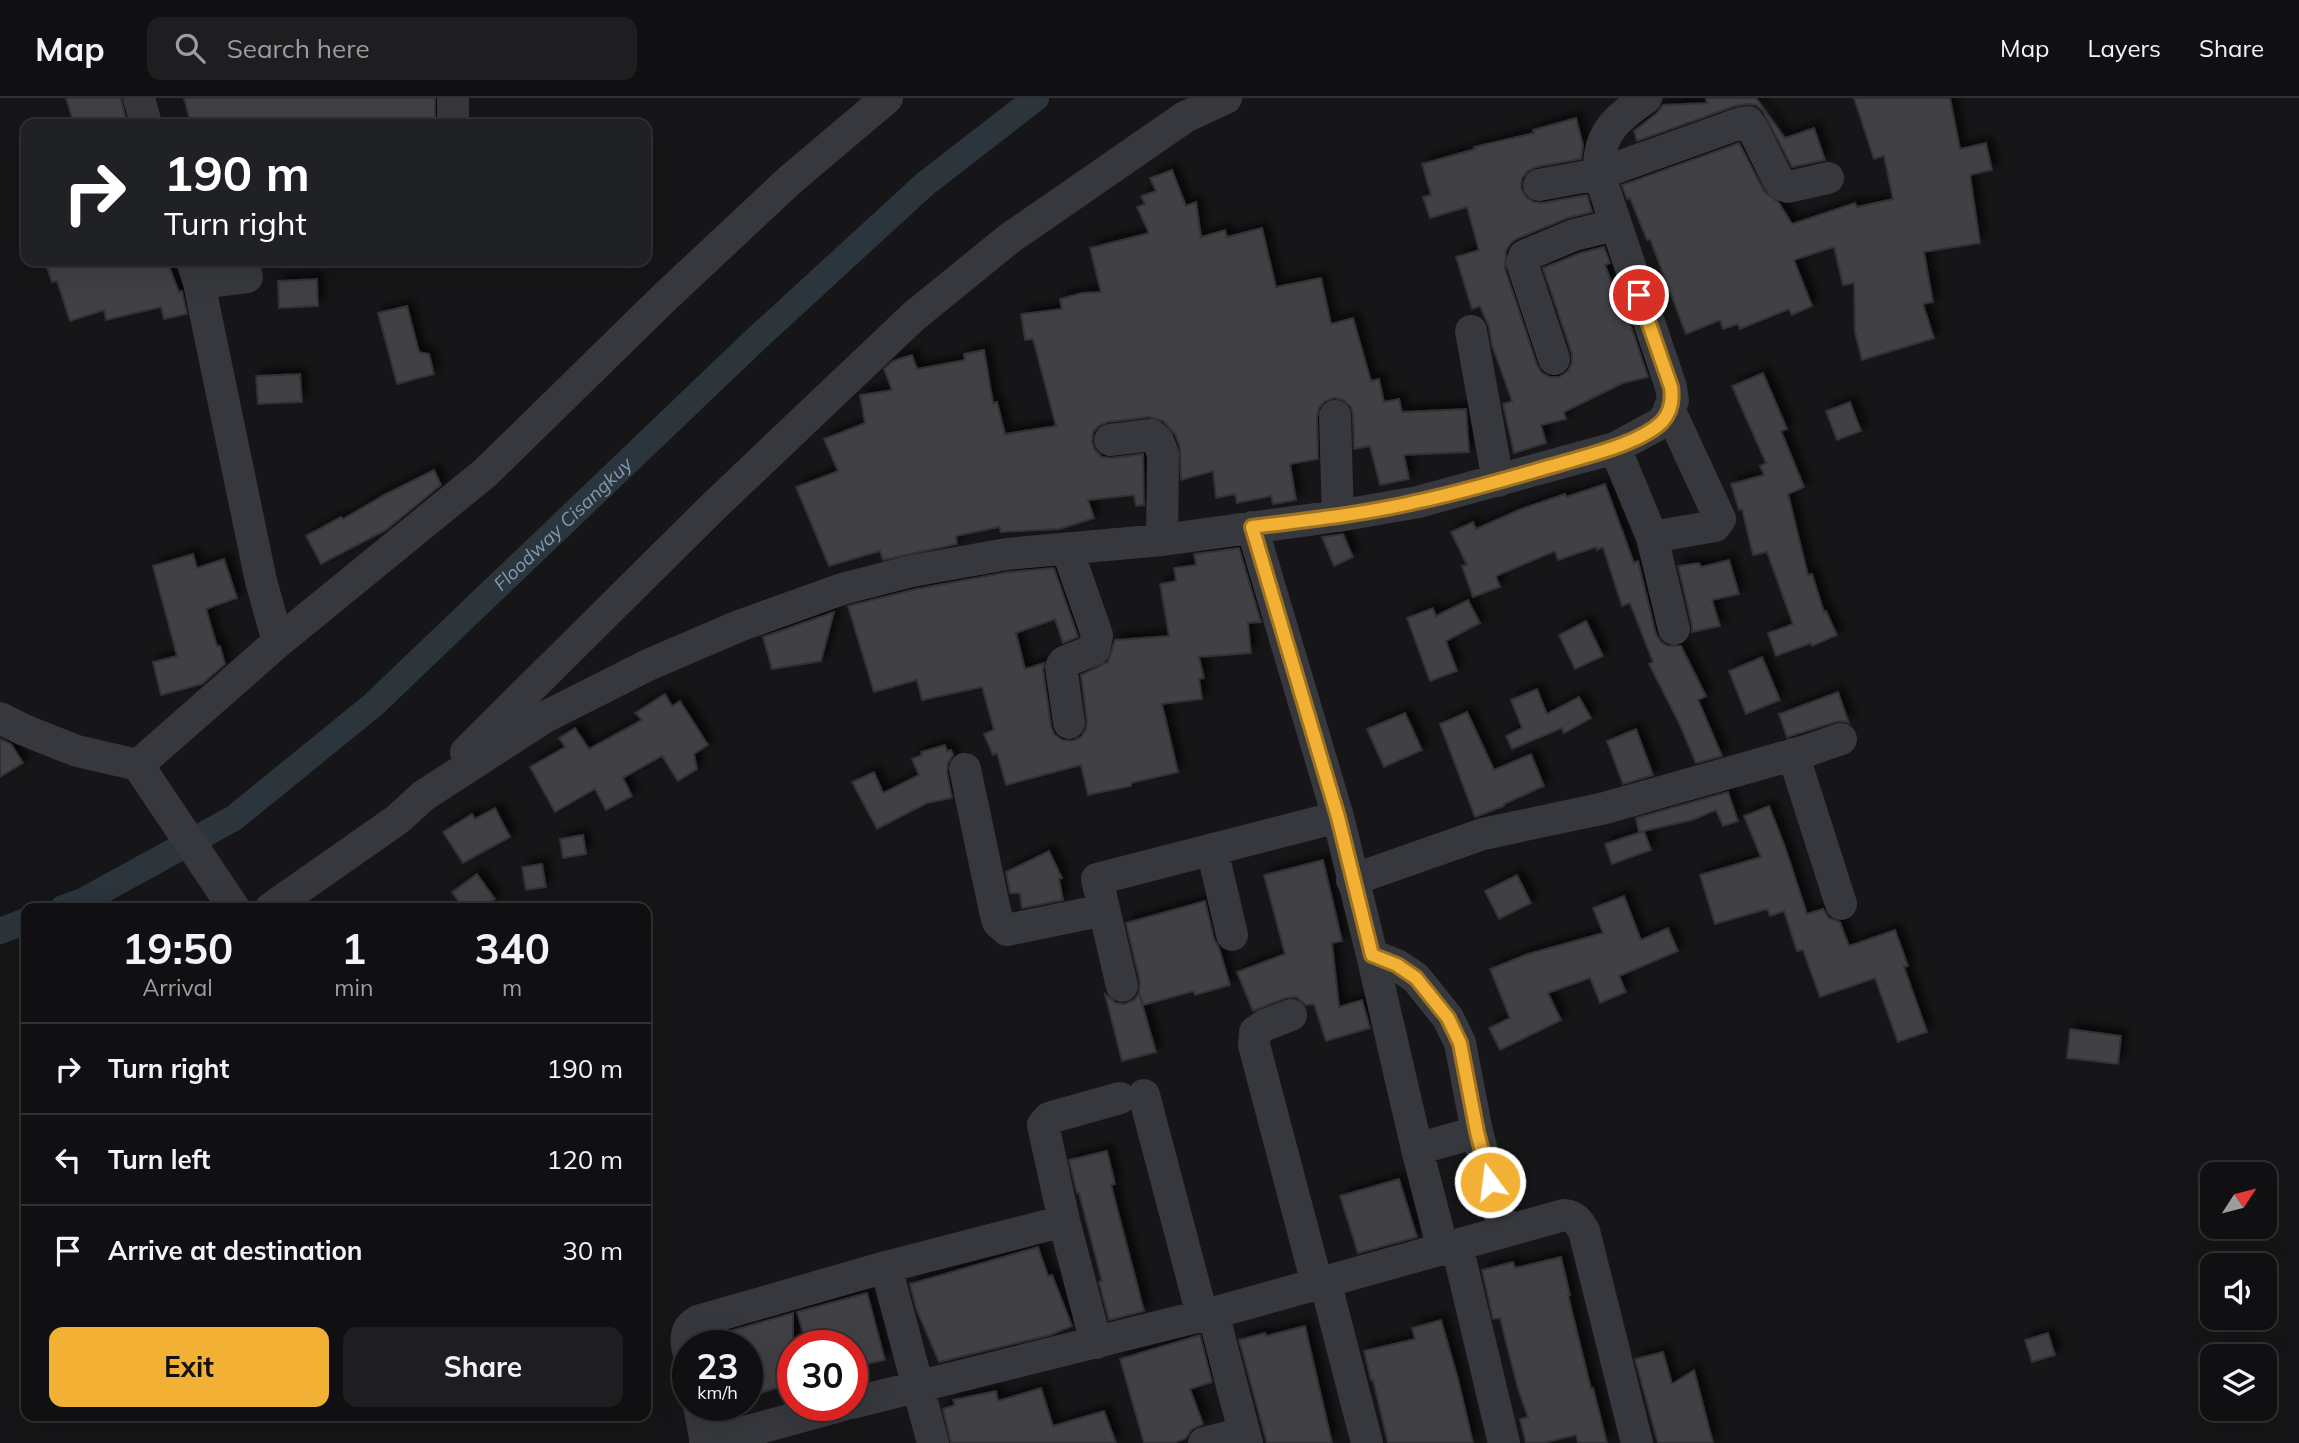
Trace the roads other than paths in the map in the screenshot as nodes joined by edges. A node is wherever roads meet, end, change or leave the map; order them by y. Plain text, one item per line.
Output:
1 (139, 98) edge
2 (453, 98) edge
3 (887, 98) edge
4 (1226, 98) edge
5 (1646, 98) edge
6 (145, 119) edge
7 (453, 119) edge
8 (1599, 174) junction
9 (1828, 178) dead end
10 (1539, 185) dead end
11 (1615, 225) junction
12 (196, 272) edge
13 (247, 277) dead end
14 (1471, 331) dead end
15 (1553, 359) dead end
16 (1670, 409) junction
17 (1335, 416) dead end
18 (1110, 440) dead end
19 (1615, 448) junction
20 (1498, 481) junction
21 (1338, 516) junction
22 (1252, 527) junction
23 (1652, 537) junction
24 (1162, 540) junction
25 (1067, 549) junction
26 (1674, 629) dead end
27 (278, 642) junction
28 (0, 718) edge
29 (1069, 723) dead end
30 (1841, 739) dead end
31 (1793, 754) junction
32 (965, 769) dead end
33 (143, 772) junction
34 (424, 796) junction
35 (1338, 817) junction
36 (1212, 849) junction
37 (1352, 880) junction
38 (231, 903) edge
39 (278, 903) edge
40 (1841, 904) dead end
41 (1104, 909) junction
42 (1232, 935) dead end
43 (1372, 955) junction
44 (1122, 986) dead end
45 (1291, 1015) dead end
46 (1477, 1132) junction
47 (1418, 1149) junction
48 (1064, 1221) junction
49 (1504, 1232) junction
50 (1450, 1248) junction
51 (886, 1267) junction
52 (1321, 1282) junction
53 (1208, 1314) junction
54 (688, 1330) edge
55 (1096, 1343) junction
56 (918, 1385) junction
57 (868, 1399) edge
58 (702, 1421) edge
59 (785, 1421) edge
60 (1246, 1438) edge
61 (706, 1443) edge
62 (933, 1443) edge
63 (1204, 1443) edge
64 (1367, 1443) edge
65 (1504, 1443) edge
66 (1637, 1443) edge

1 - 6 street
2 - 7 street
3 - 27 street
4 - 34 street
5 - 8 street
8 - 9 street
8 - 10 street
8 - 11 street
11 - 15 street
11 - 16 street
12 - 13 street
12 - 27 street
14 - 20 street
16 - 19 street
16 - 23 street
17 - 21 street
18 - 24 street
19 - 20 street
19 - 23 street
20 - 21 street
21 - 22 street
22 - 24 street
22 - 35 street
23 - 26 street
24 - 25 street
25 - 29 street
25 - 34 street
27 - 33 street
28 - 33 street
30 - 31 street
31 - 37 street
31 - 40 street
32 - 41 street
33 - 38 street
34 - 39 street
35 - 36 street
35 - 37 street
36 - 41 street
36 - 42 street
37 - 43 street
41 - 44 street
43 - 46 street
43 - 47 street
45 - 52 street
46 - 47 street
46 - 49 street
47 - 50 street
48 - 51 street
48 - 53 street
48 - 55 street
49 - 50 street
49 - 66 street
50 - 52 street
50 - 65 street
51 - 54 street
51 - 56 street
52 - 53 street
52 - 64 street
53 - 55 street
53 - 60 street
55 - 56 street
56 - 57 street
56 - 62 street
58 - 61 street
59 - 61 street
60 - 63 street

